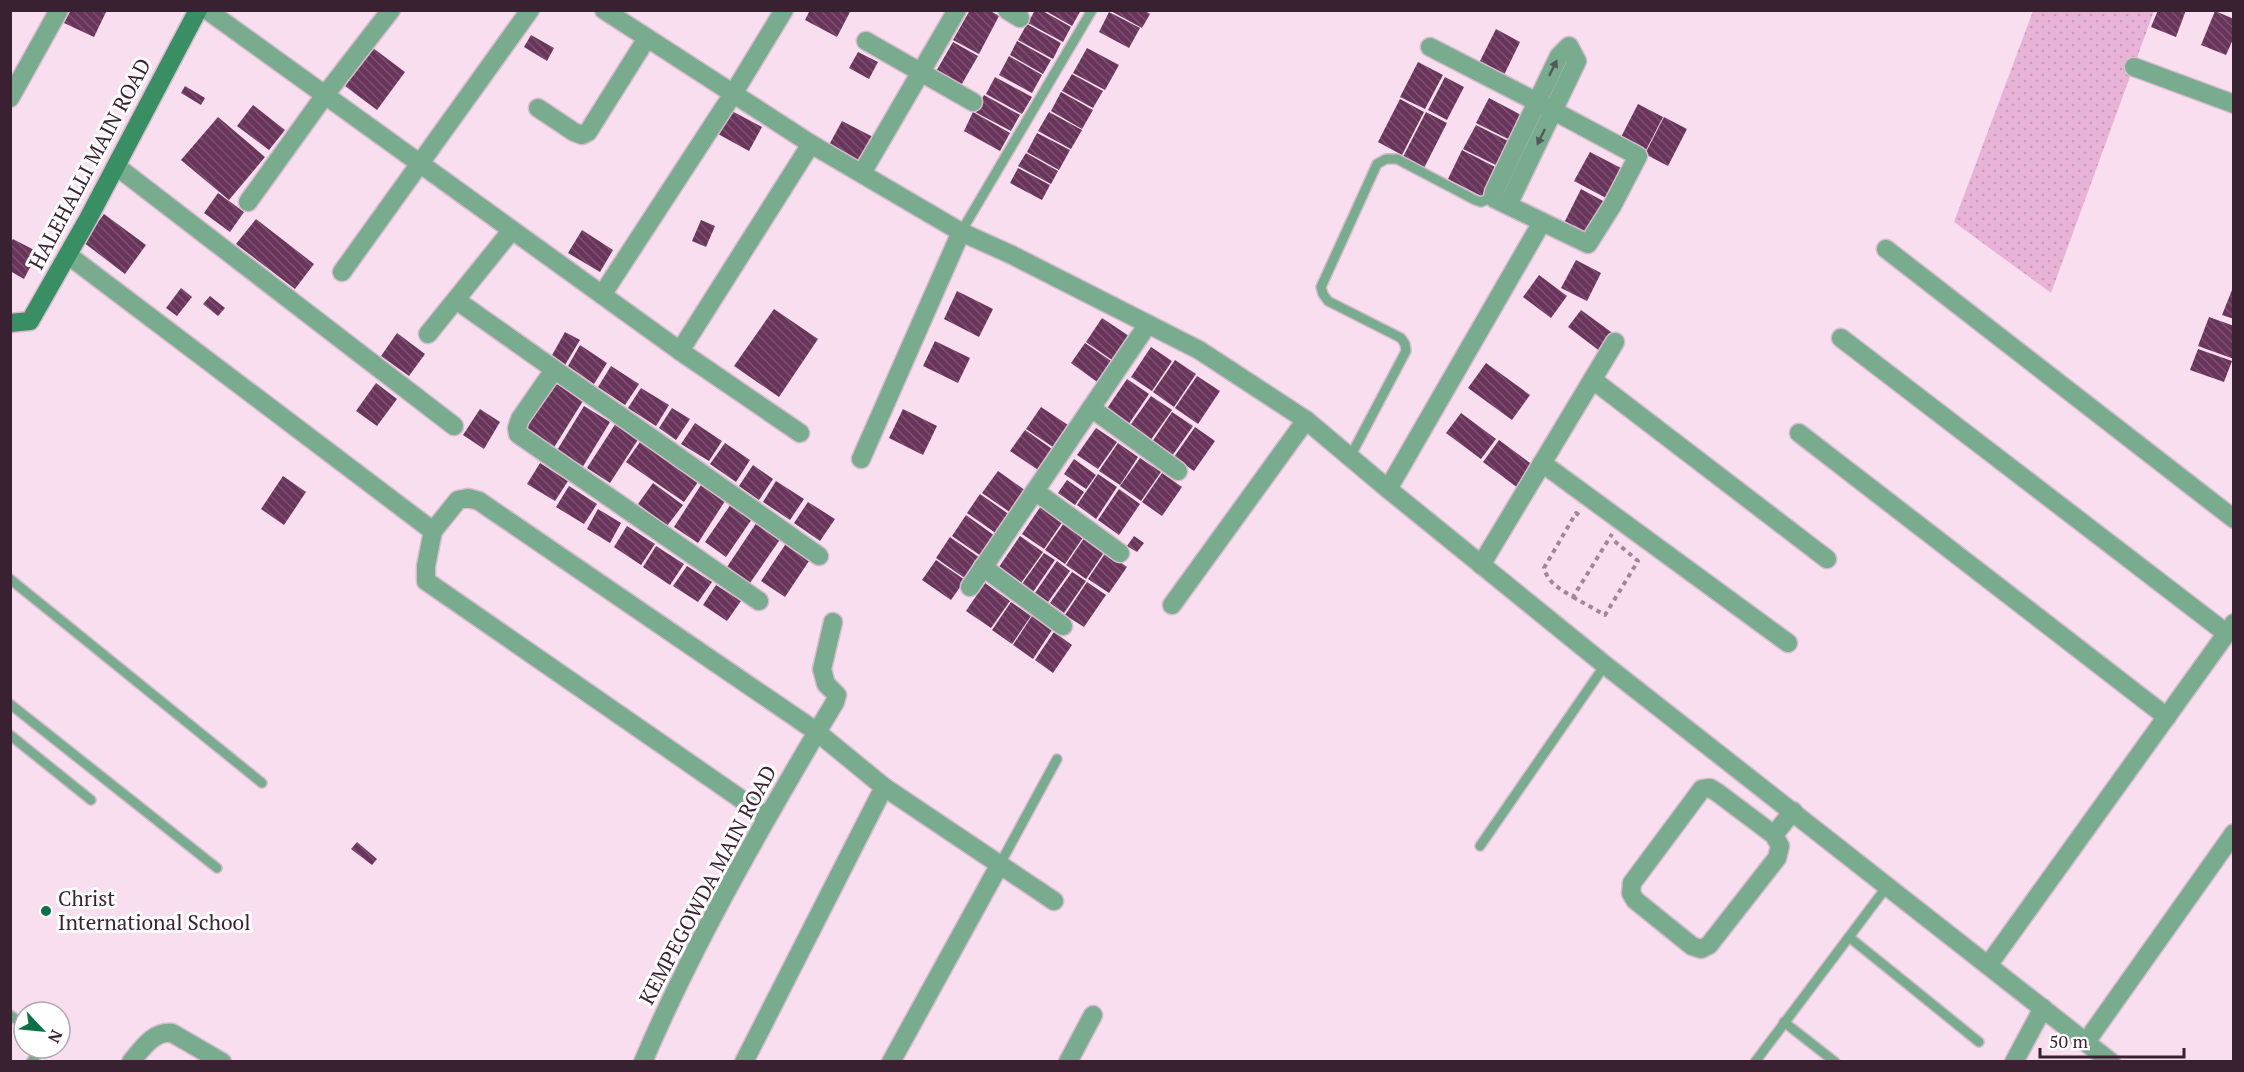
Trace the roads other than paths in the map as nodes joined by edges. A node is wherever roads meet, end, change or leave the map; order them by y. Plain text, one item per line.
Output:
1 (59, 10) edge
2 (198, 10) edge
3 (207, 10) edge
4 (391, 10) edge
5 (530, 10) edge
6 (604, 10) edge
7 (784, 10) edge
8 (957, 10) edge
9 (1092, 10) edge
10 (647, 38) junction
11 (866, 41) dead end
12 (1430, 47) dead end
13 (2134, 67) dead end
14 (921, 72) junction
15 (733, 94) junction
16 (325, 95) junction
17 (10, 98) edge
18 (973, 102) dead end
19 (1537, 102) junction
20 (2234, 104) edge
21 (538, 108) dead end
22 (1554, 111) junction
23 (811, 144) junction
24 (420, 164) junction
25 (116, 166) junction
26 (862, 173) junction
27 (1500, 201) junction
28 (248, 202) dead end
29 (1542, 222) junction
30 (512, 230) junction
31 (961, 232) junction
32 (1886, 249) dead end
33 (68, 255) junction
34 (342, 272) dead end
35 (602, 295) junction
36 (456, 300) junction
37 (10, 323) edge
38 (1148, 324) junction
39 (428, 334) dead end
40 (1841, 338) dead end
41 (1615, 342) dead end
42 (680, 351) junction
43 (554, 369) junction
44 (1593, 380) junction
45 (1091, 408) junction
46 (1306, 420) junction
47 (454, 426) dead end
48 (1799, 432) dead end
49 (800, 433) dead end
50 (1350, 457) junction
51 (861, 459) dead end
52 (1542, 463) junction
53 (1178, 471) dead end
54 (1388, 489) junction
55 (1035, 491) junction
56 (2234, 519) edge
57 (433, 531) junction
58 (1120, 553) dead end
59 (819, 556) dead end
60 (1827, 559) dead end
61 (1481, 565) junction
62 (983, 567) junction
63 (10, 579) edge
64 (970, 587) dead end
65 (759, 601) dead end
66 (1172, 605) dead end
67 (832, 622) dead end
68 (1063, 626) dead end
69 (2230, 628) edge
70 (1788, 643) dead end
71 (1605, 665) junction
72 (10, 704) edge
73 (2167, 717) junction
74 (817, 732) junction
75 (10, 735) edge
76 (1057, 759) dead end
77 (262, 783) dead end
78 (884, 787) junction
79 (91, 800) dead end
80 (1793, 811) junction
81 (767, 817) junction
82 (2234, 833) edge
83 (1774, 836) junction
84 (1480, 846) dead end
85 (1000, 864) junction
86 (217, 868) dead end
87 (1888, 885) junction
88 (1054, 901) dead end
89 (1849, 937) junction
90 (1989, 964) junction
91 (2043, 1008) junction
92 (1093, 1015) dead end
93 (1784, 1022) junction
94 (1979, 1042) dead end
95 (2086, 1042) junction
96 (131, 1062) edge
97 (222, 1062) edge
98 (643, 1062) edge
99 (744, 1062) edge
100 (891, 1062) edge
101 (1068, 1062) edge
102 (1755, 1062) edge
103 (1835, 1062) edge
104 (2014, 1062) edge
105 (2111, 1062) edge

1 - 17 street
2 - 25 main road, HALEHALLI MAIN ROAD
3 - 16 street
4 - 16 street
5 - 24 street
6 - 10 street
7 - 15 street
8 - 14 street
9 - 31 lane
10 - 15 street
10 - 21 street
11 - 14 street
12 - 19 street
13 - 20 street
14 - 18 street
14 - 26 street
15 - 23 street
15 - 35 street
16 - 24 street
16 - 28 street
19 - 22 street
19 -> 22 street
19 - 27 street
22 -> 27 street
22 - 29 street
23 - 26 street
23 - 42 street
24 - 30 street
24 - 34 street
25 - 33 main road, HALEHALLI MAIN ROAD
25 - 47 street
26 - 31 street
27 - 29 street
27 - 50 lane
29 - 54 street
30 - 35 street
30 - 36 street
31 - 38 street
31 - 51 street
32 - 56 street
33 - 37 main road, HALEHALLI MAIN ROAD
33 - 57 street
35 - 42 street
36 - 39 street
36 - 43 street
38 - 45 street
38 - 46 street
40 - 69 street
41 - 44 street
42 - 49 street
43 - 59 street
43 - 65 street
44 - 52 street
44 - 60 street
45 - 53 street
45 - 55 street
46 - 50 street
46 - 66 street
48 - 73 street
50 - 54 street
52 - 61 street
52 - 70 street
54 - 61 street
55 - 58 street
55 - 62 street
57 - 74 street
57 - 81 street
61 - 71 street
62 - 64 street
62 - 68 street
63 - 77 lane
67 - 74 street, KEMPEGOWDA MAIN ROAD
69 - 73 street
71 - 80 street
71 - 84 lane
72 - 86 lane
73 - 90 street
74 - 78 street
74 - 81 street, KEMPEGOWDA MAIN ROAD
75 - 79 lane
76 - 85 lane
78 - 85 street
78 - 99 street
80 - 83 street
80 - 87 street
81 - 98 street, KEMPEGOWDA MAIN ROAD
82 - 95 street
83 - 83 street
85 - 88 street
85 - 100 street
87 - 89 lane
87 - 90 street
89 - 93 lane
89 - 94 lane
90 - 91 street
91 - 95 street
91 - 104 street
92 - 101 street
93 - 102 lane
93 - 103 lane
95 - 105 street
96 - 97 street

